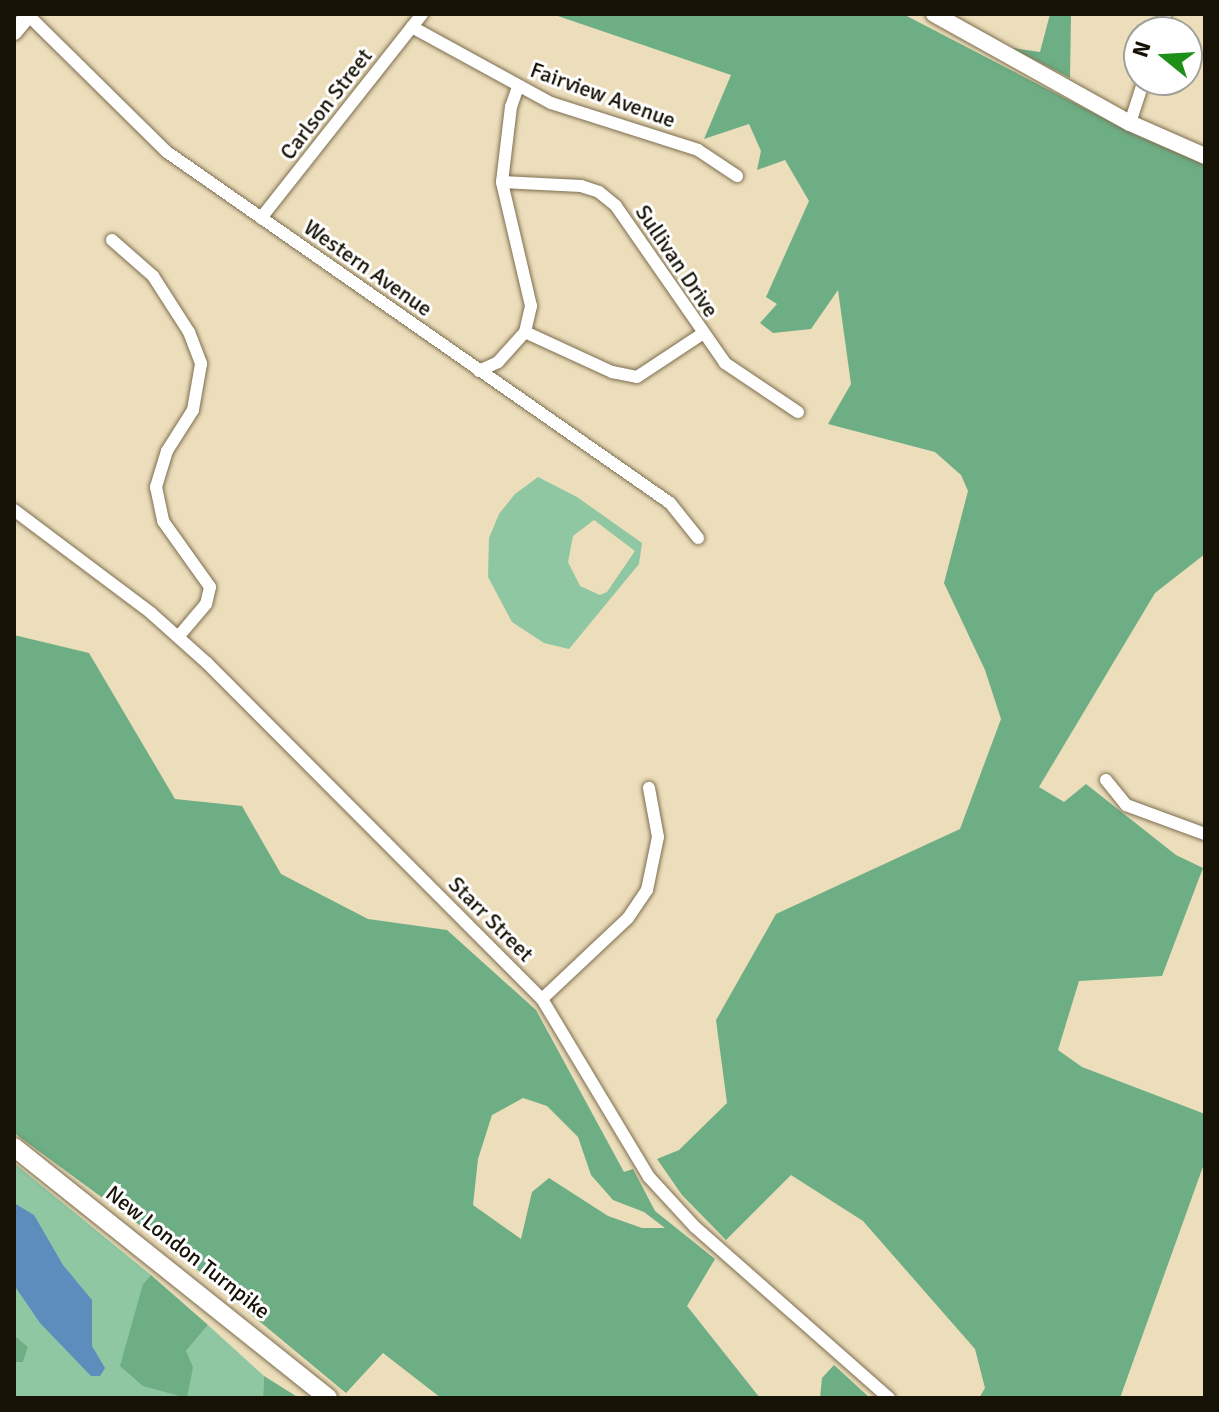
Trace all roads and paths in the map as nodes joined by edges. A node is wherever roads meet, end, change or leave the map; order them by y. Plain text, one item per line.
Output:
1 (422, 14) edge
2 (934, 14) edge
3 (29, 15) edge
4 (412, 27) junction
5 (14, 32) edge
6 (518, 87) junction
7 (1139, 96) edge
8 (1130, 123) junction
9 (1205, 156) edge
10 (737, 176) dead end
11 (502, 182) junction
12 (261, 218) junction
13 (112, 240) dead end
14 (525, 332) junction
15 (702, 334) junction
16 (479, 371) junction
17 (798, 412) dead end
18 (14, 510) edge
19 (698, 538) dead end
20 (178, 637) junction
21 (1106, 780) dead end
22 (649, 788) dead end
23 (1205, 834) edge
24 (542, 999) junction
25 (14, 1147) edge
26 (328, 1398) edge
27 (889, 1398) edge

1 - 4 street, Carlson Street
2 - 8 street
3 - 5 street
3 - 12 street, Western Avenue
4 - 6 street, Fairview Avenue
4 - 12 street, Carlson Street
6 - 10 street, Fairview Avenue
6 - 11 street
7 - 8 street
8 - 9 street
11 - 14 street
11 - 15 street, Sullivan Drive
12 - 16 street, Western Avenue
13 - 20 street
14 - 15 street
14 - 16 street
15 - 17 street, Sullivan Drive
16 - 19 street, Western Avenue
18 - 20 street, Starr Street
20 - 24 street, Starr Street
21 - 23 street
22 - 24 street
24 - 27 street, Starr Street
25 - 26 main road, New London Turnpike

